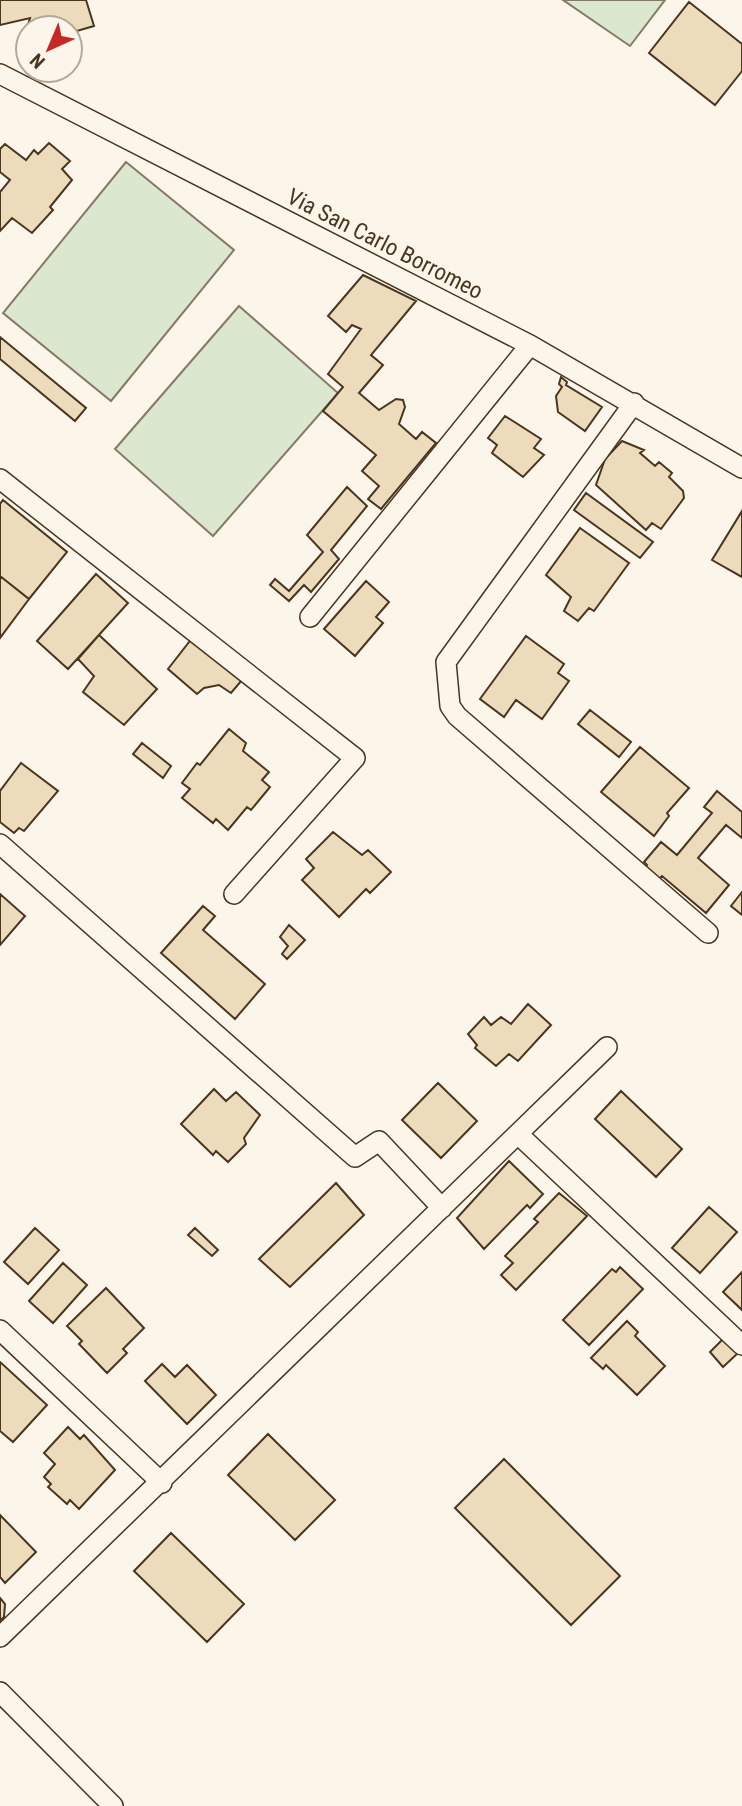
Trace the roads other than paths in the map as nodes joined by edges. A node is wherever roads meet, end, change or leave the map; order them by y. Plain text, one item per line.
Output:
1 (0, 74) edge
2 (530, 345) junction
3 (634, 403) junction
4 (742, 468) edge
5 (0, 479) edge
6 (310, 617) dead end
7 (0, 844) edge
8 (234, 894) dead end
9 (708, 933) dead end
10 (607, 1047) dead end
11 (519, 1135) junction
12 (442, 1208) junction
13 (0, 1330) edge
14 (742, 1345) edge
15 (162, 1483) junction
16 (0, 1637) edge
17 (0, 1692) edge
18 (113, 1806) edge

1 - 2 street, Via San Carlo Borromeo
2 - 3 street, Via San Carlo Borromeo
2 - 6 street
3 - 4 street, Via San Carlo Borromeo
3 - 9 street
5 - 8 street
7 - 12 street
10 - 11 street
11 - 12 street
11 - 14 street
12 - 15 street
13 - 15 street
15 - 16 street
17 - 18 street

